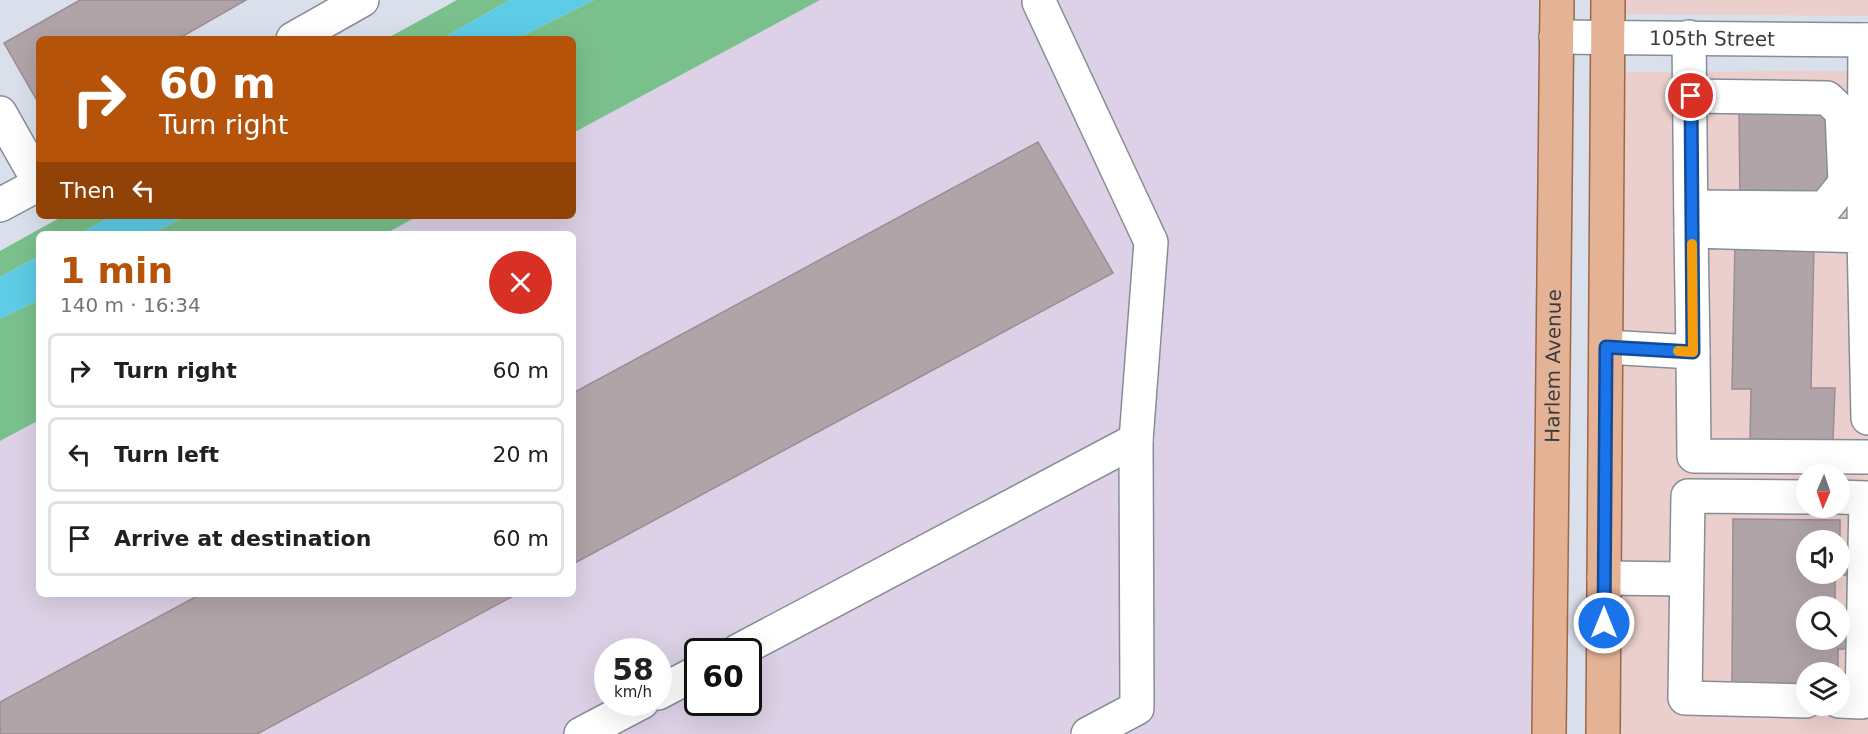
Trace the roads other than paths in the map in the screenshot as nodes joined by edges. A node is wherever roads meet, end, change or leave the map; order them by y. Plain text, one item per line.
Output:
1 (362, 0) edge
2 (1557, 0) edge
3 (1608, 0) edge
4 (1039, 2) dead end
5 (298, 36) edge
6 (1607, 36) junction
7 (1556, 37) junction
8 (1689, 37) junction
9 (1867, 40) edge
10 (1691, 96) junction
11 (0, 113) edge
12 (36, 178) edge
13 (36, 185) edge
14 (0, 205) edge
15 (1825, 208) junction
16 (1691, 219) junction
17 (1864, 223) junction
18 (1606, 347) junction
19 (1693, 352) junction
20 (1868, 418) edge
21 (1136, 440) junction
22 (1868, 457) edge
23 (1796, 497) edge
24 (1850, 497) edge
25 (1604, 578) junction
26 (1686, 579) junction
27 (762, 638) edge
28 (1796, 700) edge
29 (1850, 701) edge
30 (616, 716) edge
31 (582, 734) edge
32 (1088, 734) edge
33 (1549, 734) edge
34 (1603, 734) edge

1 - 5 street
2 - 7 main road, Harlem Avenue
3 - 6 main road
4 - 21 street
6 - 7 street, 105th Street
6 - 8 street, 105th Street
6 - 18 main road
7 - 33 main road, Harlem Avenue
8 - 9 street, 105th Street
8 - 10 street
9 - 17 street
10 - 15 street
10 - 16 street
11 - 12 street
13 - 14 street
15 - 16 street
15 - 17 street
16 - 17 street
16 - 19 street
17 - 20 street
18 - 19 street
18 - 25 main road
19 - 22 street
21 - 27 street
21 - 32 street
23 - 26 street
24 - 29 street
25 - 26 street
25 - 34 main road
26 - 28 street
30 - 31 street

